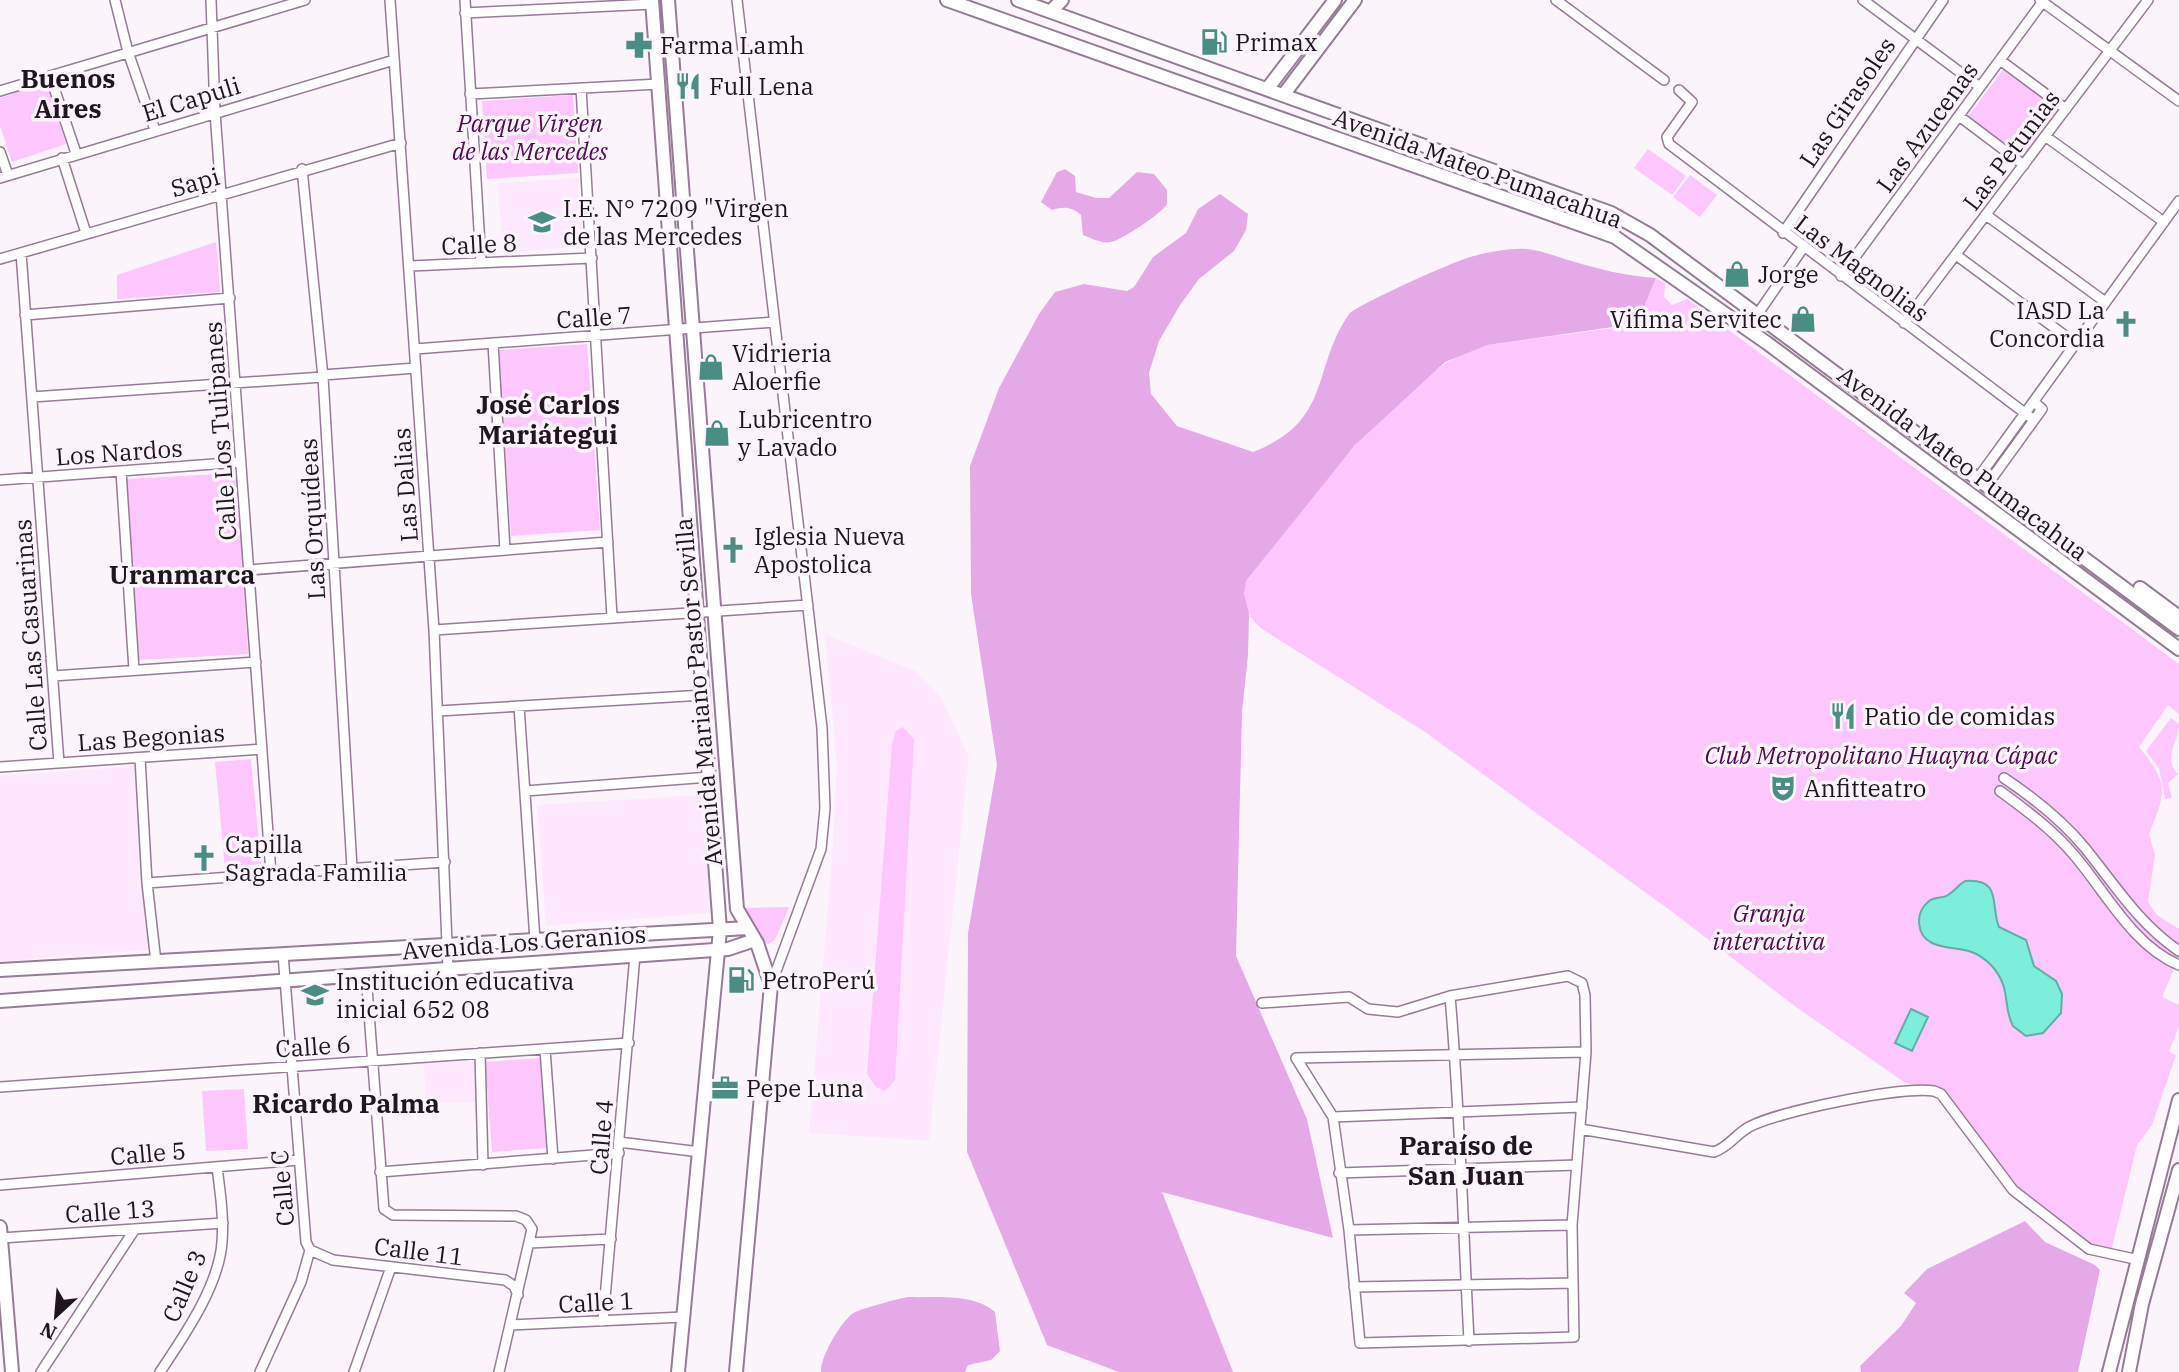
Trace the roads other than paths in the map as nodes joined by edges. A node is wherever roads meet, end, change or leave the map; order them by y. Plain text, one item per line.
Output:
1 (115, 0) edge
2 (211, 0) edge
3 (306, 0) edge
4 (390, 0) edge
5 (466, 0) edge
6 (668, 0) edge
7 (737, 0) edge
8 (947, 0) edge
9 (1018, 0) edge
10 (1062, 0) edge
11 (1335, 0) edge
12 (1355, 0) edge
13 (1556, 0) edge
14 (1863, 0) edge
15 (1943, 0) edge
16 (2148, 0) edge
17 (2042, 1) edge
18 (652, 2) edge
19 (1046, 6) edge
20 (465, 13) junction
21 (213, 26) junction
22 (1914, 38) junction
23 (2109, 51) junction
24 (128, 52) junction
25 (394, 60) junction
26 (2000, 60) junction
27 (50, 76) junction
28 (1664, 80) dead end
29 (659, 84) junction
30 (1980, 87) junction
31 (581, 88) junction
32 (1268, 88) junction
33 (1679, 90) dead end
34 (0, 92) edge
35 (470, 93) junction
36 (1284, 94) junction
37 (2179, 101) edge
38 (2066, 109) junction
39 (215, 112) junction
40 (1959, 116) junction
41 (155, 130) junction
42 (2045, 136) junction
43 (401, 143) junction
44 (0, 152) edge
45 (76, 153) junction
46 (62, 158) junction
47 (2024, 165) junction
48 (302, 170) junction
49 (4, 177) edge
50 (222, 195) junction
51 (2179, 201) edge
52 (1986, 215) junction
53 (2164, 222) junction
54 (86, 233) junction
55 (1783, 233) junction
56 (1803, 248) junction
57 (21, 253) junction
58 (1956, 255) junction
59 (592, 258) junction
60 (0, 259) edge
61 (481, 262) junction
62 (410, 266) junction
63 (1841, 276) junction
64 (229, 298) junction
65 (2104, 301) junction
66 (1757, 315) junction
67 (25, 316) junction
68 (774, 322) junction
69 (1904, 323) junction
70 (693, 330) junction
71 (678, 331) junction
72 (596, 337) junction
73 (493, 343) junction
74 (2075, 343) junction
75 (415, 349) junction
76 (416, 368) junction
77 (323, 376) junction
78 (236, 383) junction
79 (32, 397) junction
80 (2034, 402) junction
81 (2025, 414) junction
82 (2034, 420) junction
83 (241, 462) junction
84 (121, 471) junction
85 (38, 477) junction
86 (0, 480) edge
87 (1983, 482) junction
88 (2047, 529) junction
89 (608, 542) junction
90 (505, 550) junction
91 (429, 556) junction
92 (333, 563) junction
93 (249, 570) junction
94 (808, 605) junction
95 (705, 611) junction
96 (612, 617) junction
97 (2179, 617) edge
98 (2179, 629) edge
99 (434, 630) junction
100 (2179, 649) edge
101 (256, 662) junction
102 (134, 670) junction
103 (53, 676) junction
104 (704, 695) junction
105 (519, 706) junction
106 (438, 711) junction
107 (262, 749) junction
108 (140, 758) junction
109 (60, 763) junction
110 (0, 767) edge
111 (710, 778) junction
112 (2004, 778) dead end
113 (525, 791) junction
114 (2000, 791) dead end
115 (445, 862) junction
116 (352, 868) junction
117 (271, 874) junction
118 (147, 883) junction
119 (748, 928) junction
120 (720, 930) junction
121 (690, 932) junction
122 (535, 940) junction
123 (755, 940) junction
124 (448, 945) junction
125 (719, 950) junction
126 (693, 951) junction
127 (2179, 951) edge
128 (283, 954) junction
129 (635, 955) junction
130 (156, 962) junction
131 (2179, 965) edge
132 (448, 968) junction
133 (0, 970) edge
134 (366, 974) junction
135 (285, 980) junction
136 (771, 985) junction
137 (1450, 996) junction
138 (0, 1000) edge
139 (1262, 1003) dead end
140 (629, 1044) junction
141 (545, 1049) junction
142 (1586, 1052) junction
143 (480, 1053) junction
144 (1455, 1055) junction
145 (374, 1061) junction
146 (291, 1067) junction
147 (0, 1087) edge
148 (2179, 1100) edge
149 (1582, 1107) junction
150 (1460, 1113) junction
151 (1333, 1118) junction
152 (1580, 1129) junction
153 (620, 1142) junction
154 (700, 1152) junction
155 (619, 1153) junction
156 (553, 1159) junction
157 (299, 1160) junction
158 (1577, 1165) junction
159 (483, 1166) junction
160 (218, 1167) junction
161 (1459, 1170) junction
162 (2179, 1170) edge
163 (380, 1172) junction
164 (1339, 1173) junction
165 (0, 1185) edge
166 (223, 1223) junction
167 (1572, 1225) junction
168 (0, 1227) edge
169 (1463, 1227) junction
170 (135, 1229) junction
171 (1349, 1230) junction
172 (1, 1238) edge
173 (611, 1239) junction
174 (529, 1243) junction
175 (310, 1250) junction
176 (2139, 1260) junction
177 (391, 1267) junction
178 (1573, 1283) junction
179 (1466, 1284) junction
180 (1354, 1287) junction
181 (518, 1295) junction
182 (683, 1317) junction
183 (603, 1321) junction
184 (510, 1325) junction
185 (1469, 1341) junction
186 (12, 1372) edge
187 (41, 1372) edge
188 (160, 1372) edge
189 (260, 1372) edge
190 (354, 1372) edge
191 (499, 1372) edge
192 (678, 1372) edge
193 (736, 1372) edge
194 (2109, 1372) edge
195 (2129, 1372) edge

1 - 24 street
2 - 21 street, Calle Los Tulipanes
3 - 21 street
4 - 25 street, Las Dalias
5 - 20 street
6 - 70 main road, Avenida Mariano Pastor Sevilla
7 - 68 street
8 - 100 main road, Avenida Mateo Pumacahua
9 - 19 main road, Avenida Mateo Pumacahua
10 - 19 main road
11 - 32 main road
12 - 36 main road
13 - 28 street
14 - 22 street
15 - 22 street, Las Girasoles
16 - 23 street, Las Petunias
17 - 23 street
17 - 26 street, Las Azucenas
18 - 20 street
18 - 29 main road, Avenida Mariano Pastor Sevilla
19 - 32 main road, Avenida Mateo Pumacahua
20 - 35 street
21 - 24 street
21 - 39 street, Calle Los Tulipanes
22 - 30 street
22 - 55 street, Las Girasoles
23 - 37 street
23 - 38 street, Las Petunias
24 - 27 street
24 - 41 street
25 - 39 street, El Capuli
25 - 43 street, Las Dalias
26 - 30 street, Las Azucenas
26 - 38 street
27 - 34 street
27 - 45 street
29 - 31 street
29 - 71 main road, Avenida Mariano Pastor Sevilla
30 - 40 street, Las Azucenas
31 - 35 street
31 - 59 street
32 - 36 main road, Avenida Mateo Pumacahua
33 - 55 street, Las Magnolias
35 - 61 street
36 - 66 main road, Avenida Mateo Pumacahua
38 - 42 street, Las Petunias
39 - 41 street, El Capuli
39 - 50 street, Calle Los Tulipanes
40 - 47 street
40 - 63 street, Las Azucenas
41 - 45 street, El Capuli
42 - 47 street, Las Petunias
42 - 53 street
43 - 48 street, Sapi
43 - 62 street, Las Dalias
44 - 49 street
45 - 46 street, El Capuli
46 - 49 street, El Capuli
46 - 54 street
47 - 52 street, Las Petunias
48 - 50 street, Sapi
48 - 77 street, Las Orquídeas
50 - 54 street, Sapi
50 - 64 street, Calle Los Tulipanes
51 - 53 street
52 - 58 street, Las Petunias
52 - 65 street
53 - 65 street
54 - 57 street, Sapi
55 - 56 street, Las Magnolias
56 - 63 street, Las Magnolias
56 - 66 street
57 - 60 street, Sapi
57 - 67 street, Calle Las Casuarinas
58 - 69 street, Las Petunias
58 - 74 street
59 - 61 street, Calle 8
59 - 72 street
61 - 62 street, Calle 8
62 - 75 street, Las Dalias
63 - 69 street, Las Magnolias
64 - 67 street
64 - 78 street, Calle Los Tulipanes
65 - 74 street
66 - 87 main road, Avenida Mateo Pumacahua
67 - 79 street, Calle Las Casuarinas
68 - 70 street, Calle 7
68 - 94 street
69 - 81 street, Las Magnolias
70 - 71 street, Calle 7
70 - 95 main road, Avenida Mariano Pastor Sevilla
71 - 72 street, Calle 7
71 - 95 main road, Avenida Mariano Pastor Sevilla
72 - 73 street, Calle 7
72 - 89 street
73 - 75 street, Calle 7
73 - 90 street
74 - 80 street
75 - 76 street, Las Dalias
76 - 77 street
76 - 91 street, Las Dalias
77 - 78 street
77 - 92 street, Las Orquídeas
78 - 79 street
78 - 83 street, Calle Los Tulipanes
79 - 85 street, Calle Las Casuarinas
80 - 81 street
80 - 82 street
81 - 82 street, Las Magnolias
81 - 87 street
82 - 87 street
83 - 84 street, Los Nardos
83 - 93 street, Calle Los Tulipanes
84 - 85 street, Los Nardos
84 - 102 street
85 - 86 street, Los Nardos
85 - 103 street, Calle Las Casuarinas
87 - 88 main road, Avenida Mateo Pumacahua
88 - 97 main road
88 - 98 main road, Avenida Mateo Pumacahua
89 - 90 street
89 - 96 street
90 - 91 street
91 - 92 street
91 - 99 street, Las Dalias
92 - 93 street
92 - 116 street, Las Orquídeas
93 - 101 street, Calle Los Tulipanes
94 - 95 street
94 - 136 street
95 - 96 street
95 - 104 main road, Avenida Mariano Pastor Sevilla
95 - 119 main road, Avenida Mariano Pastor Sevilla
96 - 99 street
99 - 106 street, Las Dalias
101 - 102 street
101 - 107 street, Calle Los Tulipanes
102 - 103 street
103 - 109 street, Calle Las Casuarinas
104 - 105 street
104 - 111 main road, Avenida Mariano Pastor Sevilla
105 - 106 street
105 - 113 street
106 - 115 street, Las Dalias
107 - 108 street, Las Begonias
107 - 117 street, Calle Los Tulipanes
108 - 109 street, Las Begonias
108 - 118 street
109 - 110 street, Las Begonias
111 - 113 street
111 - 120 main road, Avenida Mariano Pastor Sevilla
112 - 127 street
113 - 122 street
114 - 131 street
115 - 116 street
115 - 124 street, Las Dalias
116 - 117 street
117 - 118 street
118 - 130 street
119 - 120 main road, Avenida Los Geranios
119 - 123 main road, Avenida Mariano Pastor Sevilla
120 - 121 main road, Avenida Los Geranios
120 - 125 main road, Avenida Mariano Pastor Sevilla
121 - 122 main road, Avenida Los Geranios
121 - 126 main road
122 - 124 main road, Avenida Los Geranios
123 - 125 main road, Avenida Los Geranios
123 - 136 main road, Avenida Mariano Pastor Sevilla
124 - 128 main road, Avenida Los Geranios
124 - 132 street, Las Dalias
125 - 126 main road, Avenida Los Geranios
125 - 154 main road, Avenida Mariano Pastor Sevilla
126 - 129 main road, Avenida Los Geranios
128 - 130 main road, Avenida Los Geranios
128 - 135 street, Calle C
129 - 132 main road, Avenida Los Geranios
129 - 140 street, Calle 4
130 - 133 main road, Avenida Los Geranios
132 - 134 main road, Avenida Los Geranios
134 - 135 main road, Avenida Los Geranios
134 - 145 street
135 - 138 main road, Avenida Los Geranios
135 - 146 street, Calle C
136 - 193 main road, Avenida Mariano Pastor Sevilla
137 - 139 street
137 - 142 street
137 - 144 street
140 - 141 street, Calle 6
140 - 153 street, Calle 4
141 - 143 street, Calle 6
141 - 156 street
142 - 144 street
142 - 149 street
143 - 145 street, Calle 6
143 - 159 street
144 - 150 street
144 - 151 street
145 - 146 street, Calle 6
145 - 163 street
146 - 147 street, Calle 6
146 - 157 street, Calle C
148 - 176 main road
149 - 150 street
149 - 152 street
150 - 151 street
150 - 161 street
151 - 164 street
152 - 158 street
152 - 176 street
153 - 154 street
153 - 155 street, Calle 4
154 - 182 main road, Avenida Mariano Pastor Sevilla
155 - 156 street
155 - 173 street, Calle 4
156 - 159 street
157 - 160 street, Calle 5
157 - 175 street, Calle C
158 - 161 street
158 - 167 street
159 - 163 street
160 - 165 street, Calle 5
160 - 166 street, Calle 3
161 - 164 street
161 - 169 street
162 - 195 main road
163 - 174 street
164 - 171 street
166 - 170 street, Calle 13
166 - 188 street, Calle 3
167 - 169 street
167 - 178 street
168 - 172 main road
169 - 171 street
169 - 179 street
170 - 172 street, Calle 13
170 - 187 street
171 - 180 street
172 - 186 main road
173 - 174 street
173 - 183 street, Calle 4
174 - 181 street
175 - 177 street, Calle 11
175 - 189 street
176 - 194 main road
177 - 181 street, Calle 11
177 - 190 street
178 - 179 street
178 - 185 street
179 - 180 street
179 - 185 street
180 - 185 street
181 - 184 street
182 - 183 street, Calle 1
182 - 192 main road, Avenida Mariano Pastor Sevilla
183 - 184 street, Calle 1
184 - 191 street

